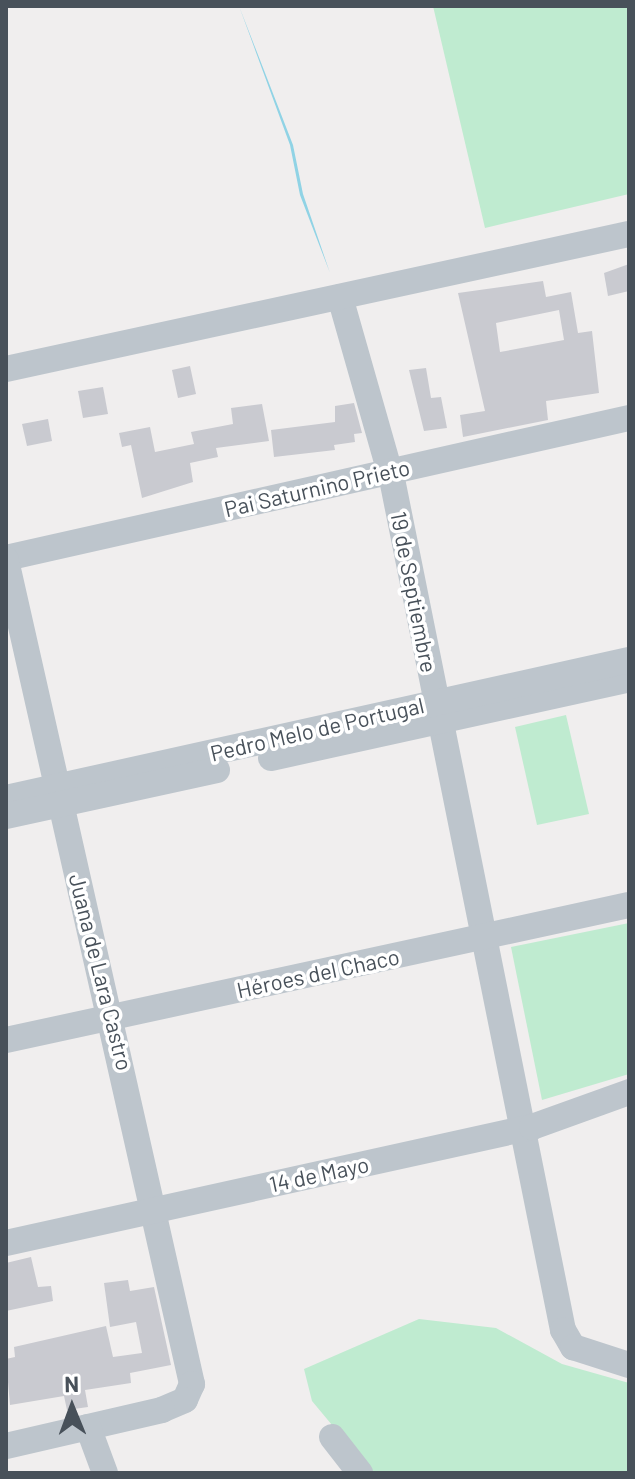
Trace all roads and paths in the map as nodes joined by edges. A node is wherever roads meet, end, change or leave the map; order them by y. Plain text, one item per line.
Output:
1 (629, 234) edge
2 (340, 297) junction
3 (6, 369) edge
4 (629, 418) edge
5 (390, 472) junction
6 (6, 559) edge
7 (621, 672) edge
8 (437, 711) junction
9 (58, 796) junction
10 (6, 798) edge
11 (6, 816) edge
12 (629, 905) edge
13 (481, 939) junction
14 (113, 1015) junction
15 (6, 1040) edge
16 (629, 1092) edge
17 (522, 1129) junction
18 (155, 1210) junction
19 (6, 1243) edge
20 (629, 1365) edge
21 (88, 1427) junction
22 (332, 1437) dead end
23 (6, 1446) edge
24 (105, 1473) edge
25 (360, 1473) edge

1 - 2 street
2 - 3 street
2 - 5 street, 19 de Septiembre
4 - 5 street, Pai Saturnino Prieto
5 - 6 street, Pai Saturnino Prieto
5 - 8 street, 19 de Septiembre
6 - 9 street, Juana de Lara Castro
7 - 8 street, Pedro Melo de Portugal
8 - 9 street, Pedro Melo de Portugal
8 - 13 street, 19 de Septiembre
9 - 10 street, Pedro Melo de Portugal
9 - 11 street, Pedro Melo de Portugal
9 - 14 street, Juana de Lara Castro
12 - 13 street, Héroes del Chaco
13 - 14 street, Héroes del Chaco
13 - 17 street, 19 de Septiembre
14 - 15 street, Héroes del Chaco
14 - 18 street, Juana de Lara Castro
16 - 17 street, 14 de Mayo
17 - 18 street, 14 de Mayo
17 - 20 street, 19 de Septiembre
18 - 19 street, 14 de Mayo
18 - 21 street, Juana de Lara Castro
21 - 23 street
21 - 24 street
22 - 25 street

